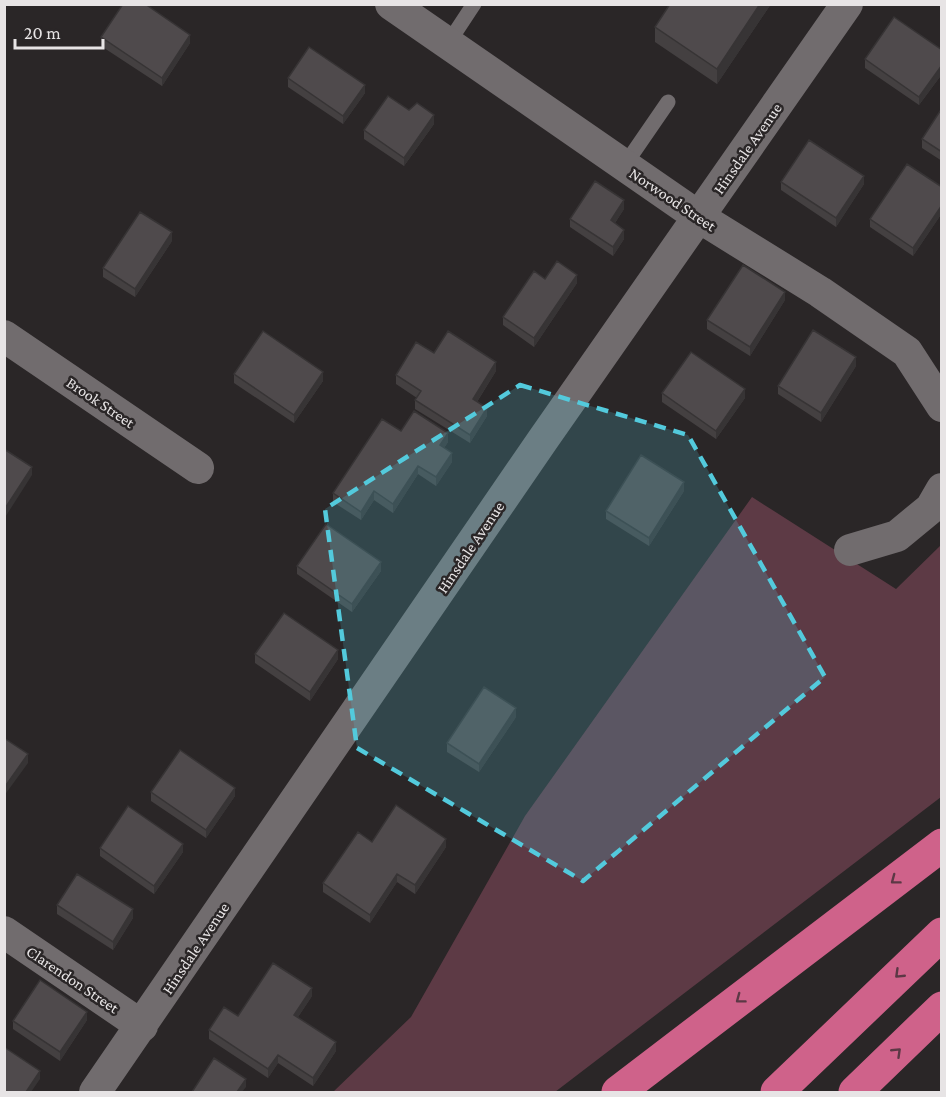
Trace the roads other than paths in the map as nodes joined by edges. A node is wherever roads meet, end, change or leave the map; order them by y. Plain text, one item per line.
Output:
1 (391, 4) edge
2 (474, 4) edge
3 (847, 4) edge
4 (447, 45) junction
5 (668, 102) dead end
6 (624, 165) junction
7 (699, 217) junction
8 (4, 336) edge
9 (942, 406) edge
10 (198, 468) dead end
11 (942, 489) edge
12 (850, 550) dead end
13 (942, 845) edge
14 (4, 932) edge
15 (942, 934) edge
16 (942, 1008) edge
17 (142, 1026) junction
18 (95, 1092) edge
19 (618, 1092) edge
20 (777, 1092) edge
21 (855, 1092) edge

1 - 4 street, Norwood Street
2 - 4 lane
3 - 7 street, Hinsdale Avenue
4 - 6 street, Norwood Street
5 - 6 lane
6 - 7 street, Norwood Street
7 - 9 street, Norwood Street
7 - 17 street, Hinsdale Avenue
8 - 10 street, Brook Street
11 - 12 street
13 -> 19 highway
14 - 17 street, Clarendon Street
15 -> 20 highway
21 -> 16 highway
17 - 18 street, Hinsdale Avenue

